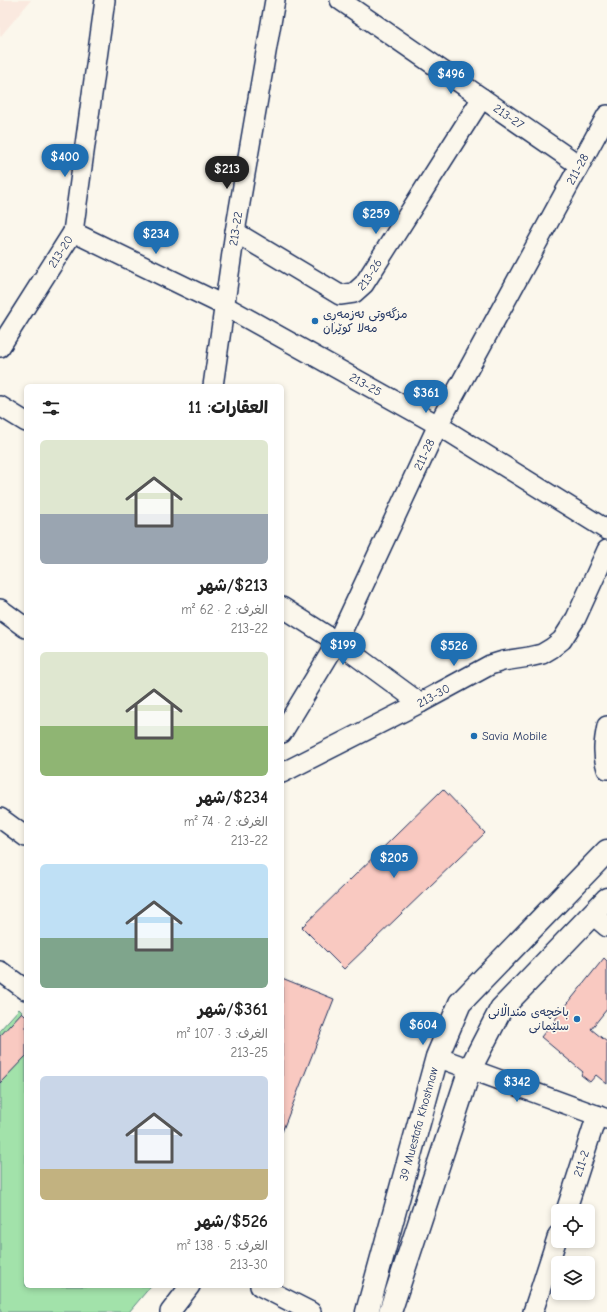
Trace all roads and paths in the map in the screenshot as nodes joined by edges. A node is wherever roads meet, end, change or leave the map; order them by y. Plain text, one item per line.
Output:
1 (106, 0) edge
2 (275, 0) edge
3 (340, 0) edge
4 (482, 98) junction
5 (607, 115) edge
6 (579, 165) junction
7 (73, 232) junction
8 (235, 232) junction
9 (225, 306) junction
10 (2, 341) edge
11 (213, 384) edge
12 (0, 406) edge
13 (24, 421) edge
14 (438, 425) junction
15 (607, 530) edge
16 (607, 550) edge
17 (284, 608) edge
18 (0, 609) edge
19 (24, 627) edge
20 (337, 642) junction
21 (420, 703) junction
22 (607, 726) edge
23 (284, 730) edge
24 (607, 769) edge
25 (284, 772) edge
26 (0, 818) edge
27 (24, 836) edge
28 (607, 851) edge
29 (602, 913) edge
30 (3, 979) edge
31 (24, 989) edge
32 (437, 1057) junction
33 (470, 1069) junction
34 (602, 1117) edge
35 (569, 1204) edge
36 (554, 1248) edge
37 (188, 1288) edge
38 (264, 1288) edge
39 (170, 1312) edge
40 (311, 1312) edge
41 (367, 1312) edge
42 (390, 1312) edge
43 (534, 1312) edge

1 - 7 street, 213-20
2 - 8 street, 213-22
3 - 4 street, 213-27
4 - 6 street, 213-27
4 - 8 street, 213-26
5 - 6 street, 211-28
6 - 14 street, 211-28
7 - 9 street, 213-25
7 - 10 street, 213-20
8 - 9 street, 213-22
9 - 11 street, 213-22
9 - 14 street, 213-25
12 - 13 street
14 - 15 street, 213-25
14 - 20 street, 211-28
16 - 21 street, 213-30
17 - 20 street
18 - 19 street
20 - 21 street
20 - 23 street, 211-28
21 - 25 street, 213-30
22 - 24 street
26 - 27 street
28 - 32 main road, 39 Muestafa Khoshnaw
29 - 33 main road
30 - 31 street
32 - 33 street
32 - 41 main road, 39 Muestafa Khoshnaw
33 - 34 street
33 - 42 main road
34 - 35 street, 211-2
36 - 43 street
37 - 39 street
38 - 40 street

